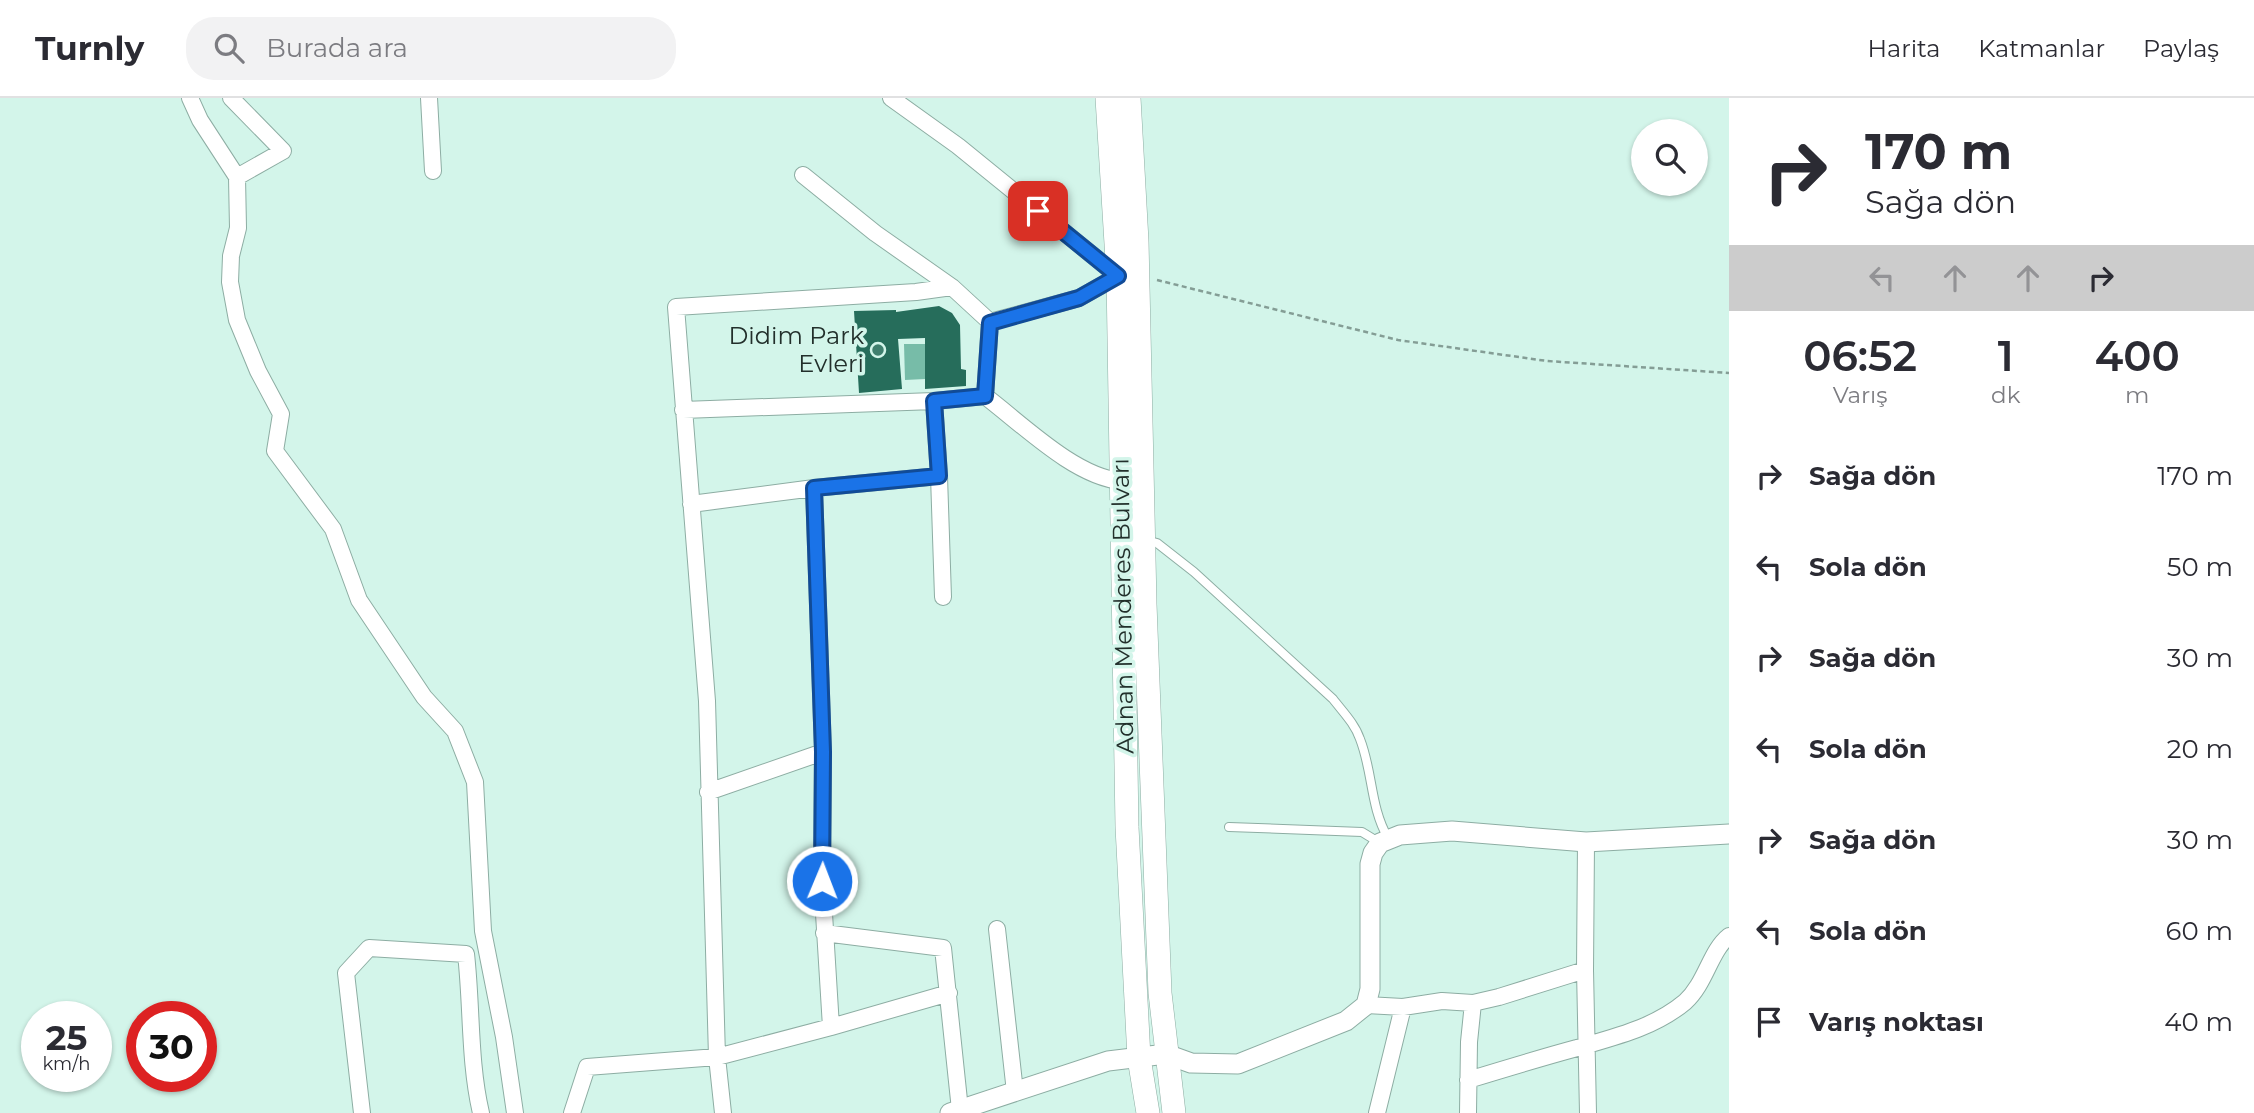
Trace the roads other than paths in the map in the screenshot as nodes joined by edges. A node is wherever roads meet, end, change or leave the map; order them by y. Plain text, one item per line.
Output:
1 (190, 98) edge
2 (230, 98) edge
3 (429, 98) edge
4 (891, 98) edge
5 (1107, 98) edge
6 (1129, 98) edge
7 (433, 171) dead end
8 (803, 175) dead end
9 (237, 177) junction
10 (1128, 275) junction
11 (952, 287) junction
12 (990, 323) junction
13 (985, 396) junction
14 (934, 401) junction
15 (683, 410) junction
16 (939, 476) junction
17 (1121, 481) junction
18 (814, 488) junction
19 (691, 503) junction
20 (1143, 540) junction
21 (943, 597) dead end
22 (823, 752) junction
23 (708, 792) junction
24 (1229, 827) dead end
25 (1729, 834) edge
26 (1384, 841) junction
27 (1586, 842) junction
28 (997, 929) dead end
29 (824, 933) junction
30 (1729, 936) edge
31 (1585, 970) junction
32 (495, 989) junction
33 (949, 993) junction
34 (471, 994) junction
35 (1474, 1003) junction
36 (1366, 1005) junction
37 (1403, 1007) junction
38 (831, 1027) junction
39 (1588, 1044) junction
40 (1166, 1054) junction
41 (717, 1057) junction
42 (1139, 1058) junction
43 (1468, 1080) junction
44 (1014, 1092) junction
45 (955, 1111) edge
46 (362, 1113) edge
47 (481, 1113) edge
48 (515, 1113) edge
49 (572, 1113) edge
50 (723, 1113) edge
51 (1148, 1113) edge
52 (1174, 1113) edge
53 (1377, 1113) edge
54 (1468, 1113) edge
55 (1588, 1113) edge

1 - 9 street
2 - 9 street
3 - 7 street
4 - 10 street
5 - 10 main road, Adnan Menderes Bulvarı
6 - 10 main road, Adnan Menderes Bulvarı
8 - 11 street
9 - 32 street
10 - 12 street
10 - 17 main road, Adnan Menderes Bulvarı
10 - 20 main road, Adnan Menderes Bulvarı
11 - 12 street
11 - 15 street
12 - 13 street
13 - 14 street
13 - 17 street
14 - 15 street
14 - 16 street
15 - 19 street
16 - 18 street
16 - 21 street
17 - 42 main road, Adnan Menderes Bulvarı
18 - 19 street
18 - 22 street
19 - 23 street
20 - 26 lane
20 - 40 main road, Adnan Menderes Bulvarı
22 - 23 street
22 - 29 street
23 - 41 street
24 - 26 lane
25 - 27 street
26 - 27 street
26 - 36 street
27 - 31 street
28 - 44 street
29 - 33 street
29 - 38 street
30 - 39 street
31 - 35 street
31 - 39 street
32 - 34 street
32 - 48 street
33 - 38 street
33 - 45 street
34 - 46 street
34 - 47 street
35 - 37 street
35 - 43 street
36 - 37 street
36 - 40 street
37 - 53 street
38 - 41 street
39 - 43 street
39 - 55 street
40 - 42 street
40 - 52 main road, Adnan Menderes Bulvarı
41 - 49 street
41 - 50 street
42 - 44 street
42 - 51 main road, Adnan Menderes Bulvarı
43 - 54 street
44 - 45 street

